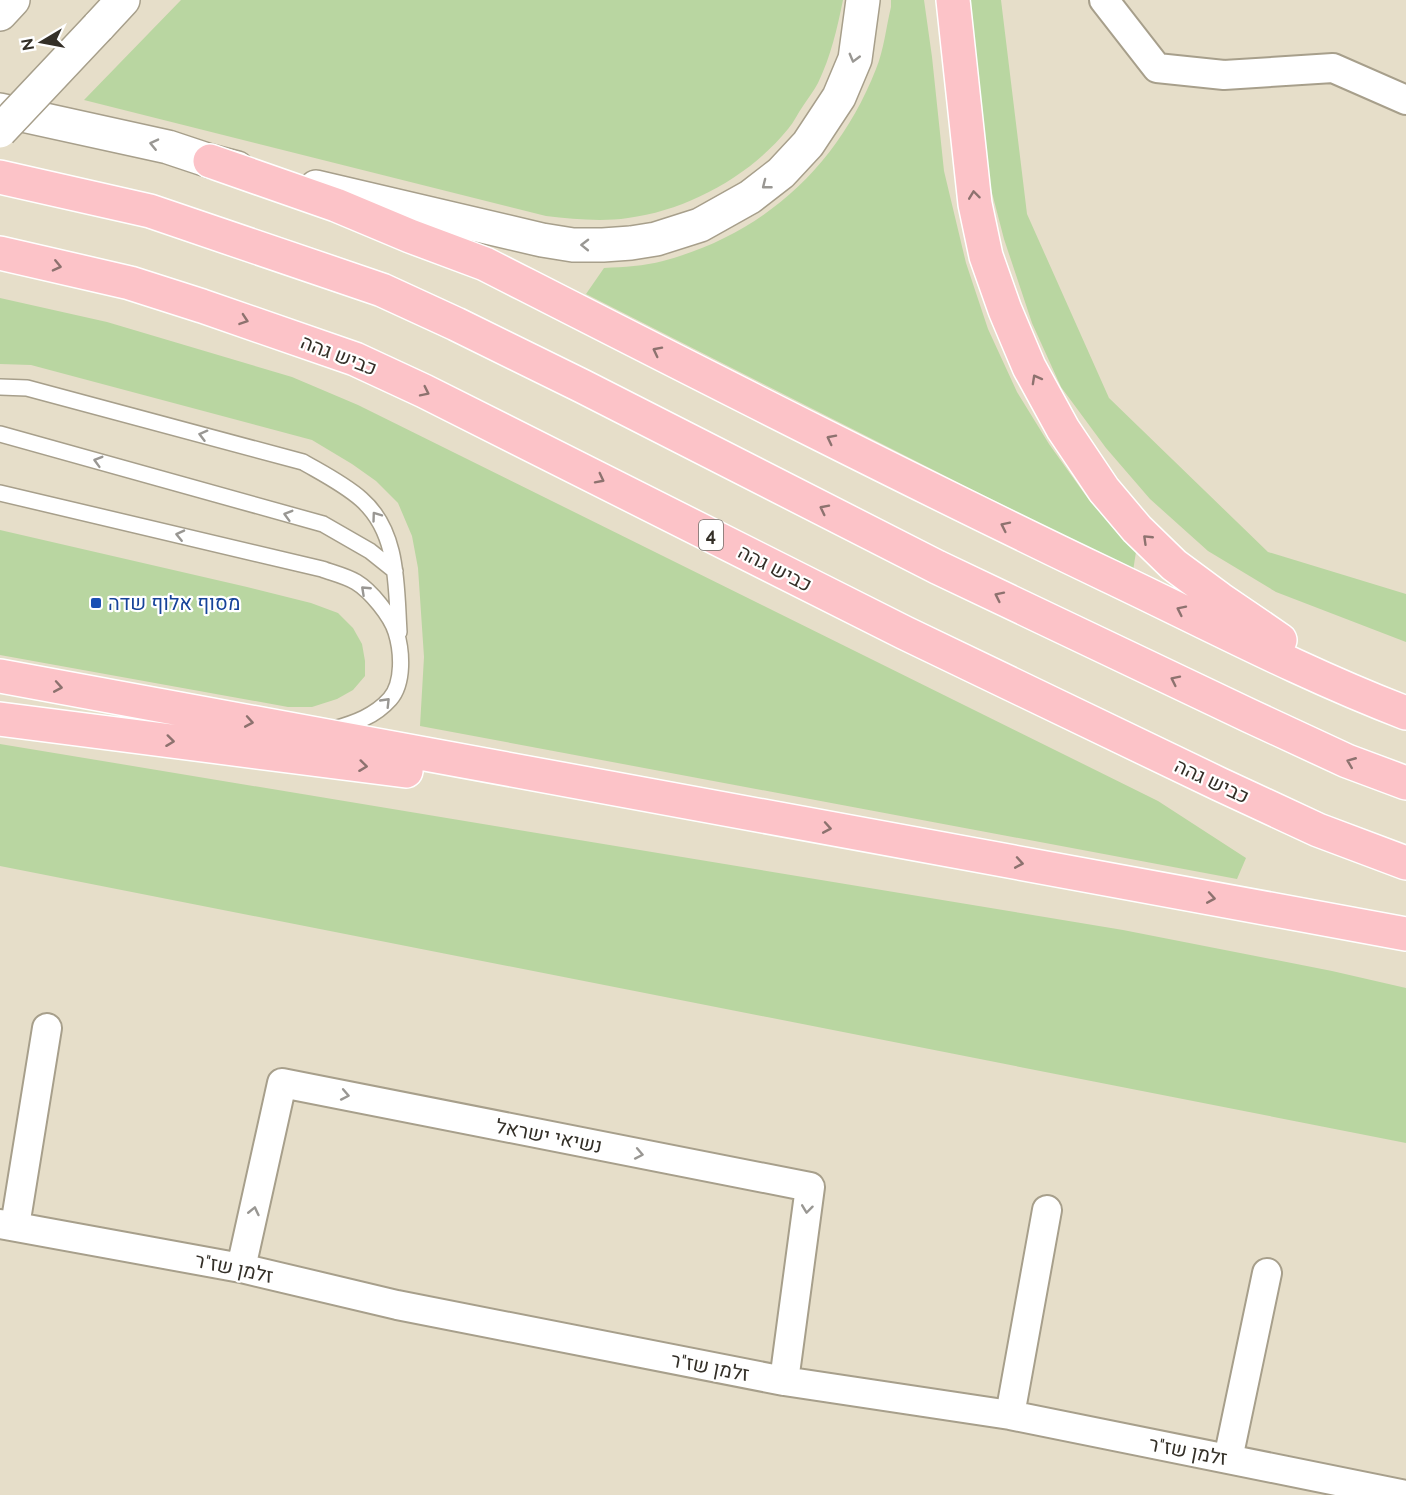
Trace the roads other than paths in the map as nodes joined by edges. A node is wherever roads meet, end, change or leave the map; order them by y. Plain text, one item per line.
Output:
1 (123, 0) edge
2 (863, 0) edge
3 (953, 0) edge
4 (1104, 0) edge
5 (1406, 100) edge
6 (0, 110) edge
7 (0, 131) edge
8 (210, 161) junction
9 (0, 177) edge
10 (0, 253) edge
11 (0, 387) edge
12 (0, 434) edge
13 (0, 493) edge
14 (395, 571) junction
15 (400, 659) junction
16 (0, 676) edge
17 (1406, 707) edge
18 (1406, 713) edge
19 (0, 719) edge
20 (315, 734) junction
21 (1406, 783) edge
22 (787, 820) junction
23 (1406, 863) edge
24 (1406, 934) edge
25 (47, 1028) dead end
26 (1047, 1209) dead end
27 (5, 1225) edge
28 (241, 1268) junction
29 (1267, 1273) dead end
30 (784, 1382) junction
31 (1010, 1415) junction
32 (1228, 1459) junction
33 (1406, 1495) edge

1 - 7 main road, bridge
2 -> 8 main road
17 -> 3 highway
4 - 5 street
8 -> 6 main road
18 -> 8 highway
21 -> 9 highway
10 -> 23 highway, כביש גהה / 4
14 -> 11 lane
14 -> 12 lane
15 -> 13 lane
14 - 15 lane
20 -> 15 lane
16 -> 20 highway
19 -> 22 highway
20 - 22 highway
22 -> 24 highway
25 - 27 street
26 - 31 street
27 - 28 street, זלמן שז"ר
28 - 30 street, זלמן שז"ר
28 -> 30 street, נשיאי ישראל
29 - 32 street
30 - 31 street, זלמן שז"ר
31 - 32 street, זלמן שז"ר
32 - 33 street, זלמן שז"ר

